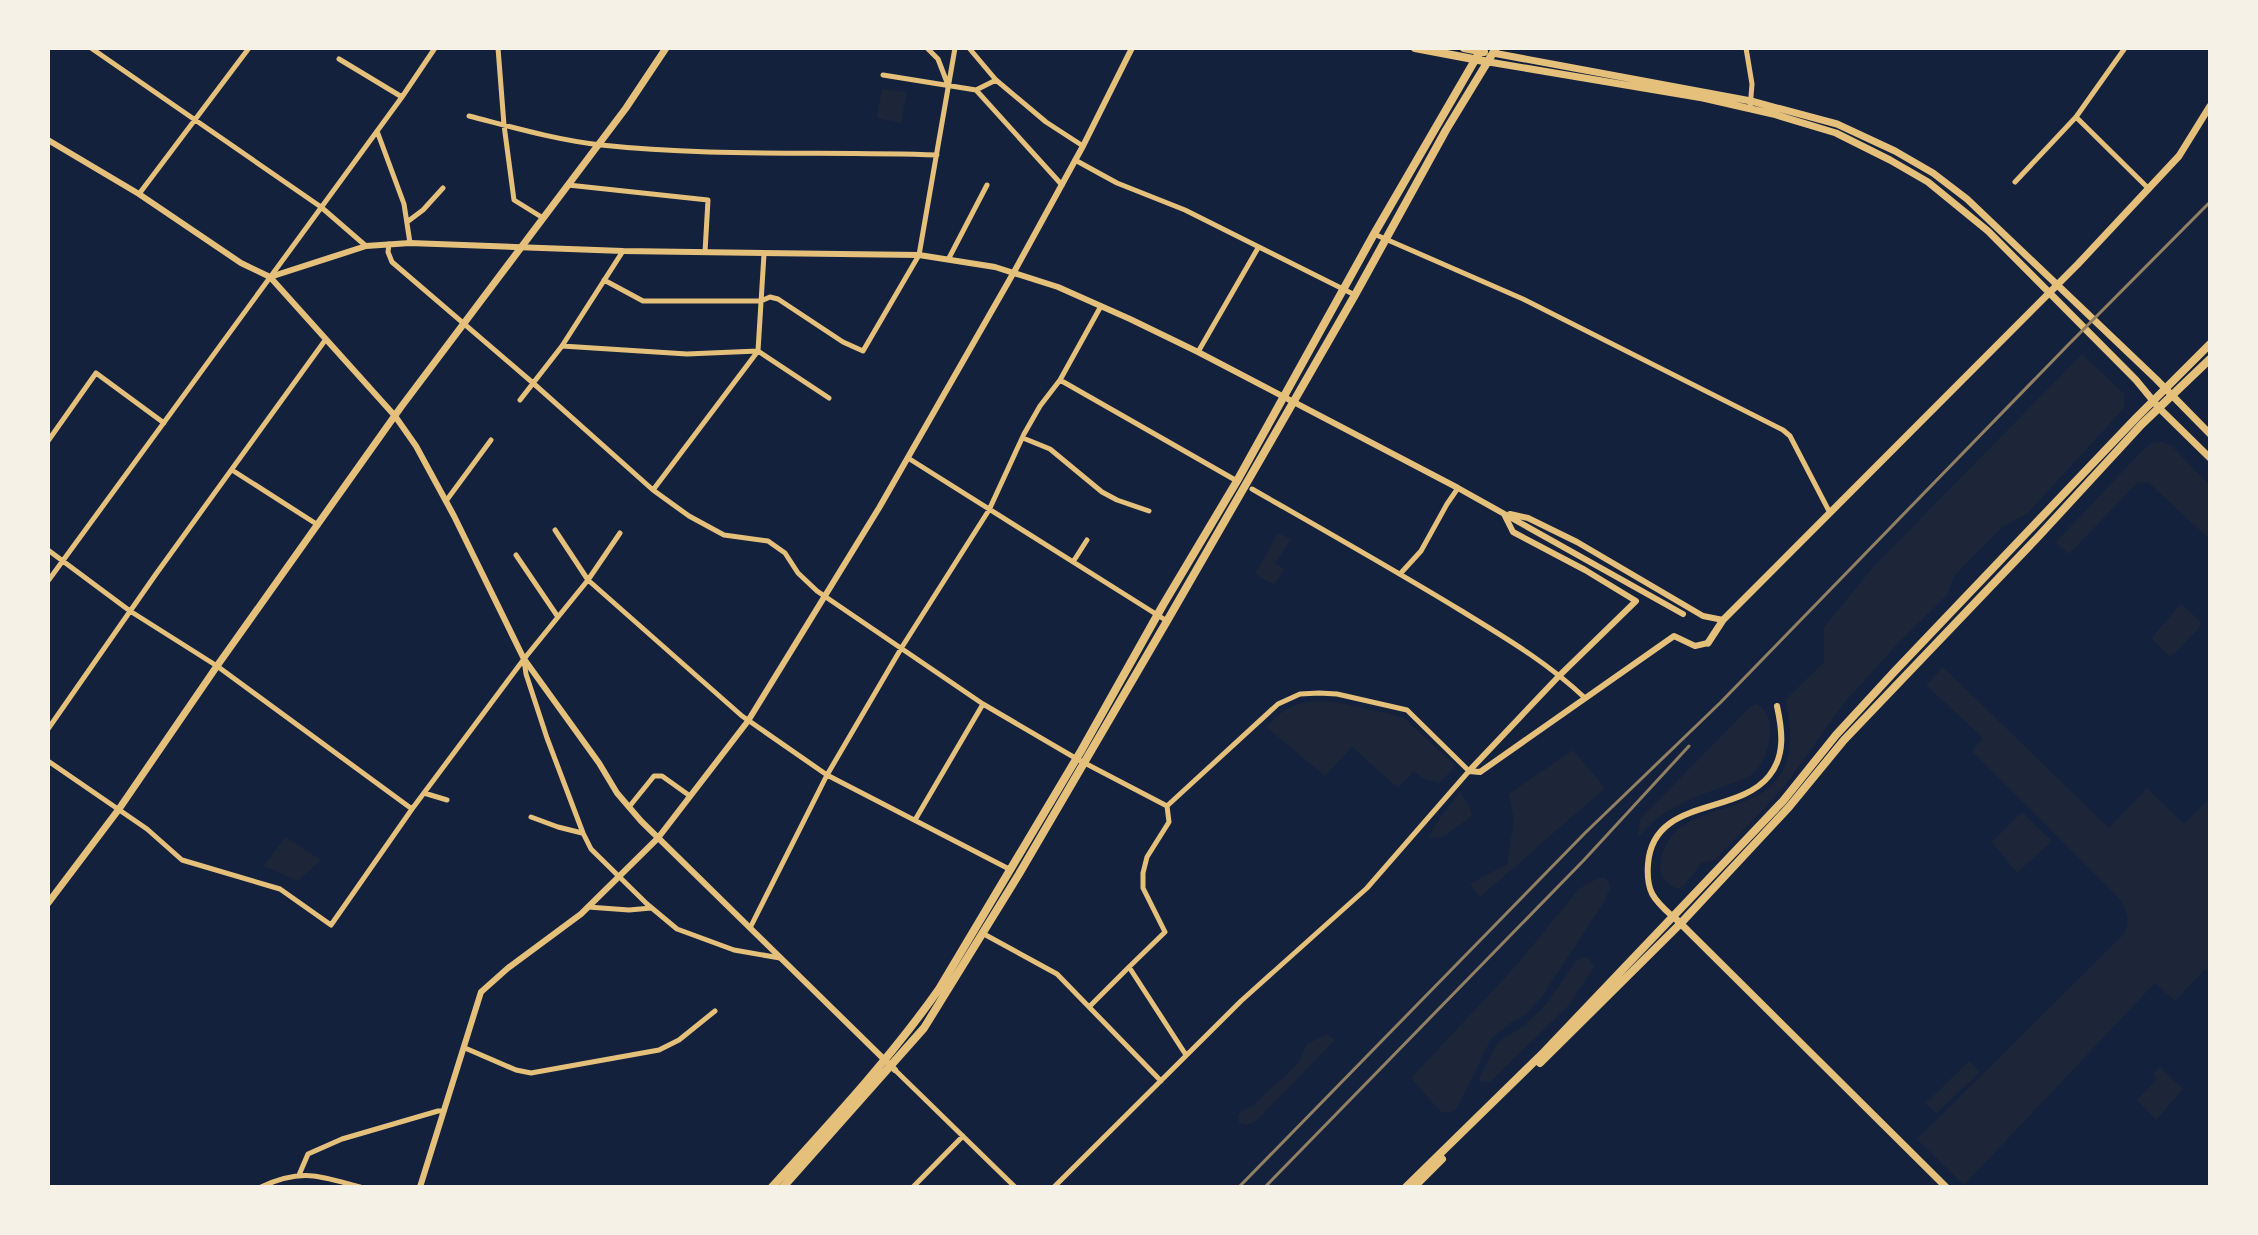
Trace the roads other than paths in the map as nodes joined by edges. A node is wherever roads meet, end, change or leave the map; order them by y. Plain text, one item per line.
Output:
1 (91, 48) edge
2 (249, 48) edge
3 (435, 48) edge
4 (498, 48) edge
5 (666, 48) edge
6 (927, 48) edge
7 (955, 48) edge
8 (969, 48) edge
9 (1132, 48) edge
10 (1415, 48) edge
11 (1464, 48) edge
12 (1746, 48) edge
13 (2125, 48) edge
14 (1479, 53) edge
15 (1493, 54) edge
16 (339, 59) dead end
17 (883, 75) dead end
18 (996, 80) junction
19 (949, 86) junction
20 (976, 90) junction
21 (402, 97) junction
22 (1751, 105) junction
23 (2210, 106) edge
24 (469, 116) dead end
25 (2076, 117) junction
26 (196, 119) junction
27 (504, 125) junction
28 (377, 131) junction
29 (48, 140) edge
30 (598, 144) junction
31 (1083, 146) junction
32 (937, 155) junction
33 (1075, 160) junction
34 (2015, 182) dead end
35 (567, 185) junction
36 (987, 185) dead end
37 (1062, 185) junction
38 (443, 188) dead end
39 (2149, 189) junction
40 (139, 194) junction
41 (321, 207) junction
42 (543, 218) junction
43 (407, 222) junction
44 (1374, 234) junction
45 (1386, 239) junction
46 (410, 243) junction
47 (389, 244) junction
48 (366, 246) junction
49 (522, 247) junction
50 (1258, 248) junction
51 (623, 251) junction
52 (705, 252) junction
53 (764, 254) junction
54 (919, 255) junction
55 (949, 258) junction
56 (1014, 272) junction
57 (270, 277) junction
58 (604, 280) junction
59 (1343, 290) junction
60 (1355, 295) junction
61 (761, 301) junction
62 (1101, 306) junction
63 (463, 323) junction
64 (327, 338) junction
65 (2210, 344) edge
66 (562, 346) junction
67 (758, 351) junction
68 (1198, 352) junction
69 (2210, 359) edge
70 (1060, 380) junction
71 (533, 383) junction
72 (2169, 392) junction
73 (1284, 397) junction
74 (829, 398) dead end
75 (520, 400) dead end
76 (1294, 402) junction
77 (2156, 404) junction
78 (395, 416) junction
79 (164, 423) junction
80 (2210, 434) edge
81 (1023, 438) junction
82 (491, 440) dead end
83 (48, 441) edge
84 (908, 458) junction
85 (2210, 458) edge
86 (232, 470) junction
87 (1237, 481) junction
88 (1458, 488) junction
89 (1252, 489) dead end
90 (653, 490) junction
91 (446, 501) junction
92 (989, 510) junction
93 (1149, 511) dead end
94 (1504, 513) junction
95 (1830, 513) junction
96 (318, 525) junction
97 (555, 530) dead end
98 (620, 533) dead end
99 (1087, 540) dead end
100 (48, 550) edge
101 (516, 555) dead end
102 (63, 561) junction
103 (1073, 562) junction
104 (1400, 574) junction
105 (588, 580) junction
106 (48, 581) edge
107 (824, 596) junction
108 (130, 611) junction
109 (1683, 614) dead end
110 (1158, 615) junction
111 (558, 617) junction
112 (1723, 620) junction
113 (1167, 621) junction
114 (1708, 643) joint
115 (902, 647) junction
116 (524, 659) junction
117 (217, 666) junction
118 (1560, 675) junction
119 (1585, 698) junction
120 (983, 704) junction
121 (1777, 706) dead end
122 (748, 721) junction
123 (48, 729) edge
124 (48, 761) edge
125 (1084, 763) junction
126 (1469, 771) junction
127 (827, 775) junction
128 (424, 793) junction
129 (690, 796) junction
130 (447, 800) dead end
131 (1167, 806) junction
132 (629, 807) junction
133 (119, 809) junction
134 (412, 809) junction
135 (531, 817) dead end
136 (915, 820) junction
137 (583, 833) junction
138 (658, 838) junction
139 (1010, 870) junction
140 (1019, 874) junction
141 (619, 877) junction
142 (48, 903) edge
143 (588, 907) junction
144 (652, 908) junction
145 (1672, 916) junction
146 (1681, 923) junction
147 (749, 928) junction
148 (973, 930) junction
149 (983, 933) junction
150 (780, 958) junction
151 (1129, 967) junction
152 (1089, 1007) junction
153 (715, 1011) dead end
154 (465, 1048) junction
155 (1186, 1055) junction
156 (890, 1065) junction
157 (1161, 1081) junction
158 (444, 1111) junction
159 (963, 1136) junction
160 (299, 1175) junction
161 (261, 1187) edge
162 (360, 1187) edge
163 (420, 1187) edge
164 (772, 1187) edge
165 (783, 1187) edge
166 (913, 1187) edge
167 (1015, 1187) edge
168 (1054, 1187) edge
169 (1406, 1187) edge
170 (1414, 1187) edge
171 (1946, 1187) edge

1 - 26 street
2 - 26 street
3 - 21 street
4 - 27 street
5 - 30 main road
6 - 19 street
7 - 19 street
8 - 18 street
9 - 31 street
10 - 14 main road
11 - 14 main road
12 - 22 street
13 - 25 street
14 - 15 main road
14 - 44 main road
15 - 22 main road
15 - 45 main road
16 - 21 street
17 - 19 street
18 - 20 street
18 - 31 street
19 - 20 street
19 - 32 street
20 - 37 street
21 - 28 street
22 - 72 main road
22 - 77 main road
23 - 39 main road
24 - 27 street
25 - 34 street
25 - 39 street
26 - 40 street
26 - 41 street
27 - 30 street
27 - 42 street
28 - 41 street
28 - 43 street
29 - 40 street
30 - 32 street
30 - 35 main road
31 - 33 street
32 - 54 street
33 - 37 street
33 - 50 street
35 - 42 main road
35 - 52 street
36 - 55 street
37 - 56 street
38 - 43 street
39 - 95 main road
40 - 57 street
41 - 48 street
41 - 57 street
42 - 49 main road
43 - 46 street
44 - 45 street
44 - 59 main road
45 - 60 main road
45 - 95 street
46 - 47 street
46 - 49 street
47 - 48 street
47 - 63 street
48 - 57 street
49 - 51 street
49 - 63 main road
50 - 59 street
50 - 68 street
51 - 52 street
51 - 58 street
52 - 53 street
53 - 54 street
53 - 61 street
54 - 55 street
54 - 61 street
55 - 56 street
56 - 62 street
56 - 84 street
57 - 64 street
57 - 79 street
58 - 61 street
58 - 66 street
59 - 60 street
59 - 73 main road
60 - 76 main road
61 - 67 street
62 - 68 street
62 - 70 street
63 - 71 street
63 - 78 main road
64 - 78 street
64 - 86 street
65 - 72 main road
66 - 67 street
66 - 71 street
67 - 74 street
67 - 90 street
68 - 73 street
69 - 72 main road
70 - 81 street
70 - 87 street
71 - 75 street
71 - 90 street
72 - 77 main road
72 - 80 main road
73 - 76 street
73 - 87 main road
76 - 88 street
76 - 113 main road
77 - 85 main road
77 - 145 main road
77 - 146 main road
78 - 91 street
78 - 96 main road
79 - 83 street
79 - 102 street
81 - 92 street
81 - 93 street
82 - 91 street
84 - 92 street
84 - 107 street
86 - 96 street
86 - 108 street
87 - 110 main road
88 - 94 street
88 - 104 street
89 - 104 street
90 - 107 street
91 - 116 street
92 - 103 street
92 - 115 street
94 - 109 street
94 - 112 street
94 - 118 street
95 - 112 main road
96 - 117 main road
97 - 105 street
98 - 105 street
99 - 103 street
100 - 102 street
101 - 111 street
102 - 106 street
102 - 108 street
103 - 110 street
104 - 118 street
105 - 111 street
105 - 122 street
107 - 115 street
107 - 122 street
108 - 117 street
108 - 123 street
110 - 113 street
110 - 125 main road
111 - 116 street
112 - 114 main road
113 - 125 main road
114 - 119 street
115 - 120 street
115 - 127 street
116 - 128 street
116 - 132 street
116 - 137 street
117 - 133 main road
117 - 134 street
118 - 119 street
118 - 126 street
119 - 126 street
120 - 125 street
120 - 136 street
121 - 145 street
122 - 127 street
122 - 129 street
124 - 133 street
125 - 131 street
125 - 139 main road
125 - 140 main road
126 - 131 street
126 - 155 street
127 - 136 street
127 - 147 street
128 - 130 street
128 - 134 street
129 - 132 street
129 - 138 street
131 - 151 street
132 - 138 street
133 - 134 street
133 - 142 main road
135 - 137 street
136 - 139 street
137 - 141 street
138 - 141 street
138 - 147 street
139 - 140 street
139 - 148 main road
140 - 149 main road
141 - 143 street
141 - 144 street
143 - 144 street
143 - 154 street
144 - 150 street
145 - 146 main road
145 - 169 main road
146 - 170 main road
146 - 171 main road
147 - 150 street
148 - 149 street
148 - 156 main road
149 - 152 street
149 - 156 main road
150 - 156 street
151 - 152 street
151 - 155 street
152 - 157 street
153 - 154 street
154 - 158 street
155 - 157 street
156 - 159 street
156 - 164 main road
156 - 165 main road
157 - 168 street
158 - 160 street
158 - 163 street
159 - 166 street
159 - 167 street
160 - 161 street
160 - 162 street

